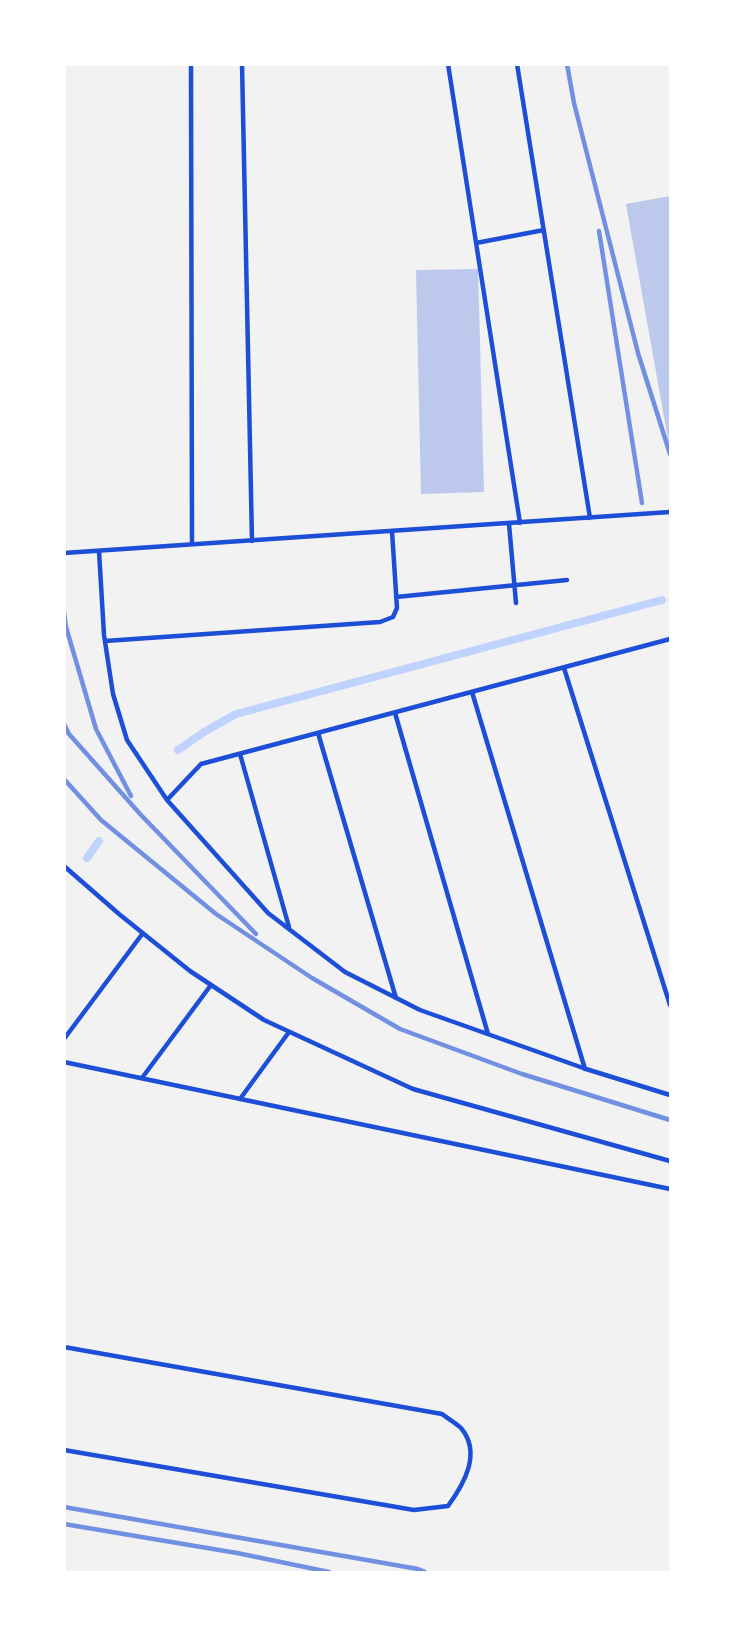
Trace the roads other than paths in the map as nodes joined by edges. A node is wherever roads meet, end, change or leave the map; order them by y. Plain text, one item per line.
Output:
1 (191, 64) edge
2 (242, 64) edge
3 (448, 64) edge
4 (517, 64) edge
5 (544, 230) junction
6 (476, 243) junction
7 (670, 512) edge
8 (590, 518) junction
9 (520, 523) junction
10 (508, 524) junction
11 (392, 531) junction
12 (252, 540) junction
13 (192, 544) junction
14 (99, 551) junction
15 (64, 553) edge
16 (567, 580) dead end
17 (514, 585) junction
18 (396, 597) junction
19 (516, 603) dead end
20 (670, 639) edge
21 (105, 641) junction
22 (564, 668) junction
23 (472, 692) junction
24 (395, 713) junction
25 (318, 733) junction
26 (240, 754) junction
27 (167, 800) junction
28 (64, 866) edge
29 (289, 929) junction
30 (142, 933) junction
31 (211, 985) junction
32 (396, 998) junction
33 (670, 1005) edge
34 (289, 1032) junction
35 (488, 1035) junction
36 (64, 1039) edge
37 (64, 1062) edge
38 (586, 1069) junction
39 (142, 1078) junction
40 (670, 1095) edge
41 (240, 1099) junction
42 (670, 1161) edge
43 (670, 1189) edge
44 (64, 1347) edge
45 (64, 1450) edge

1 - 13 lane
2 - 12 lane
3 - 6 lane
4 - 5 lane
5 - 6 lane
5 - 8 lane
6 - 9 lane
7 - 8 lane
8 - 9 lane
9 - 10 lane
10 - 11 lane
10 - 17 lane
11 - 12 lane
11 - 18 lane
12 - 13 lane
13 - 14 lane
14 - 15 lane
14 - 21 lane
16 - 17 lane
17 - 18 lane
17 - 19 lane
18 - 21 lane
20 - 22 lane
21 - 27 lane
22 - 23 lane
22 - 33 lane
23 - 24 lane
23 - 38 lane
24 - 25 lane
24 - 35 lane
25 - 26 lane
25 - 32 lane
26 - 27 lane
26 - 29 lane
27 - 29 lane
28 - 30 lane
29 - 32 lane
30 - 31 lane
30 - 36 lane
31 - 34 lane
31 - 39 lane
32 - 35 lane
34 - 41 lane
34 - 42 lane
35 - 38 lane
37 - 39 lane
38 - 40 lane
39 - 41 lane
41 - 43 lane
44 - 45 lane

